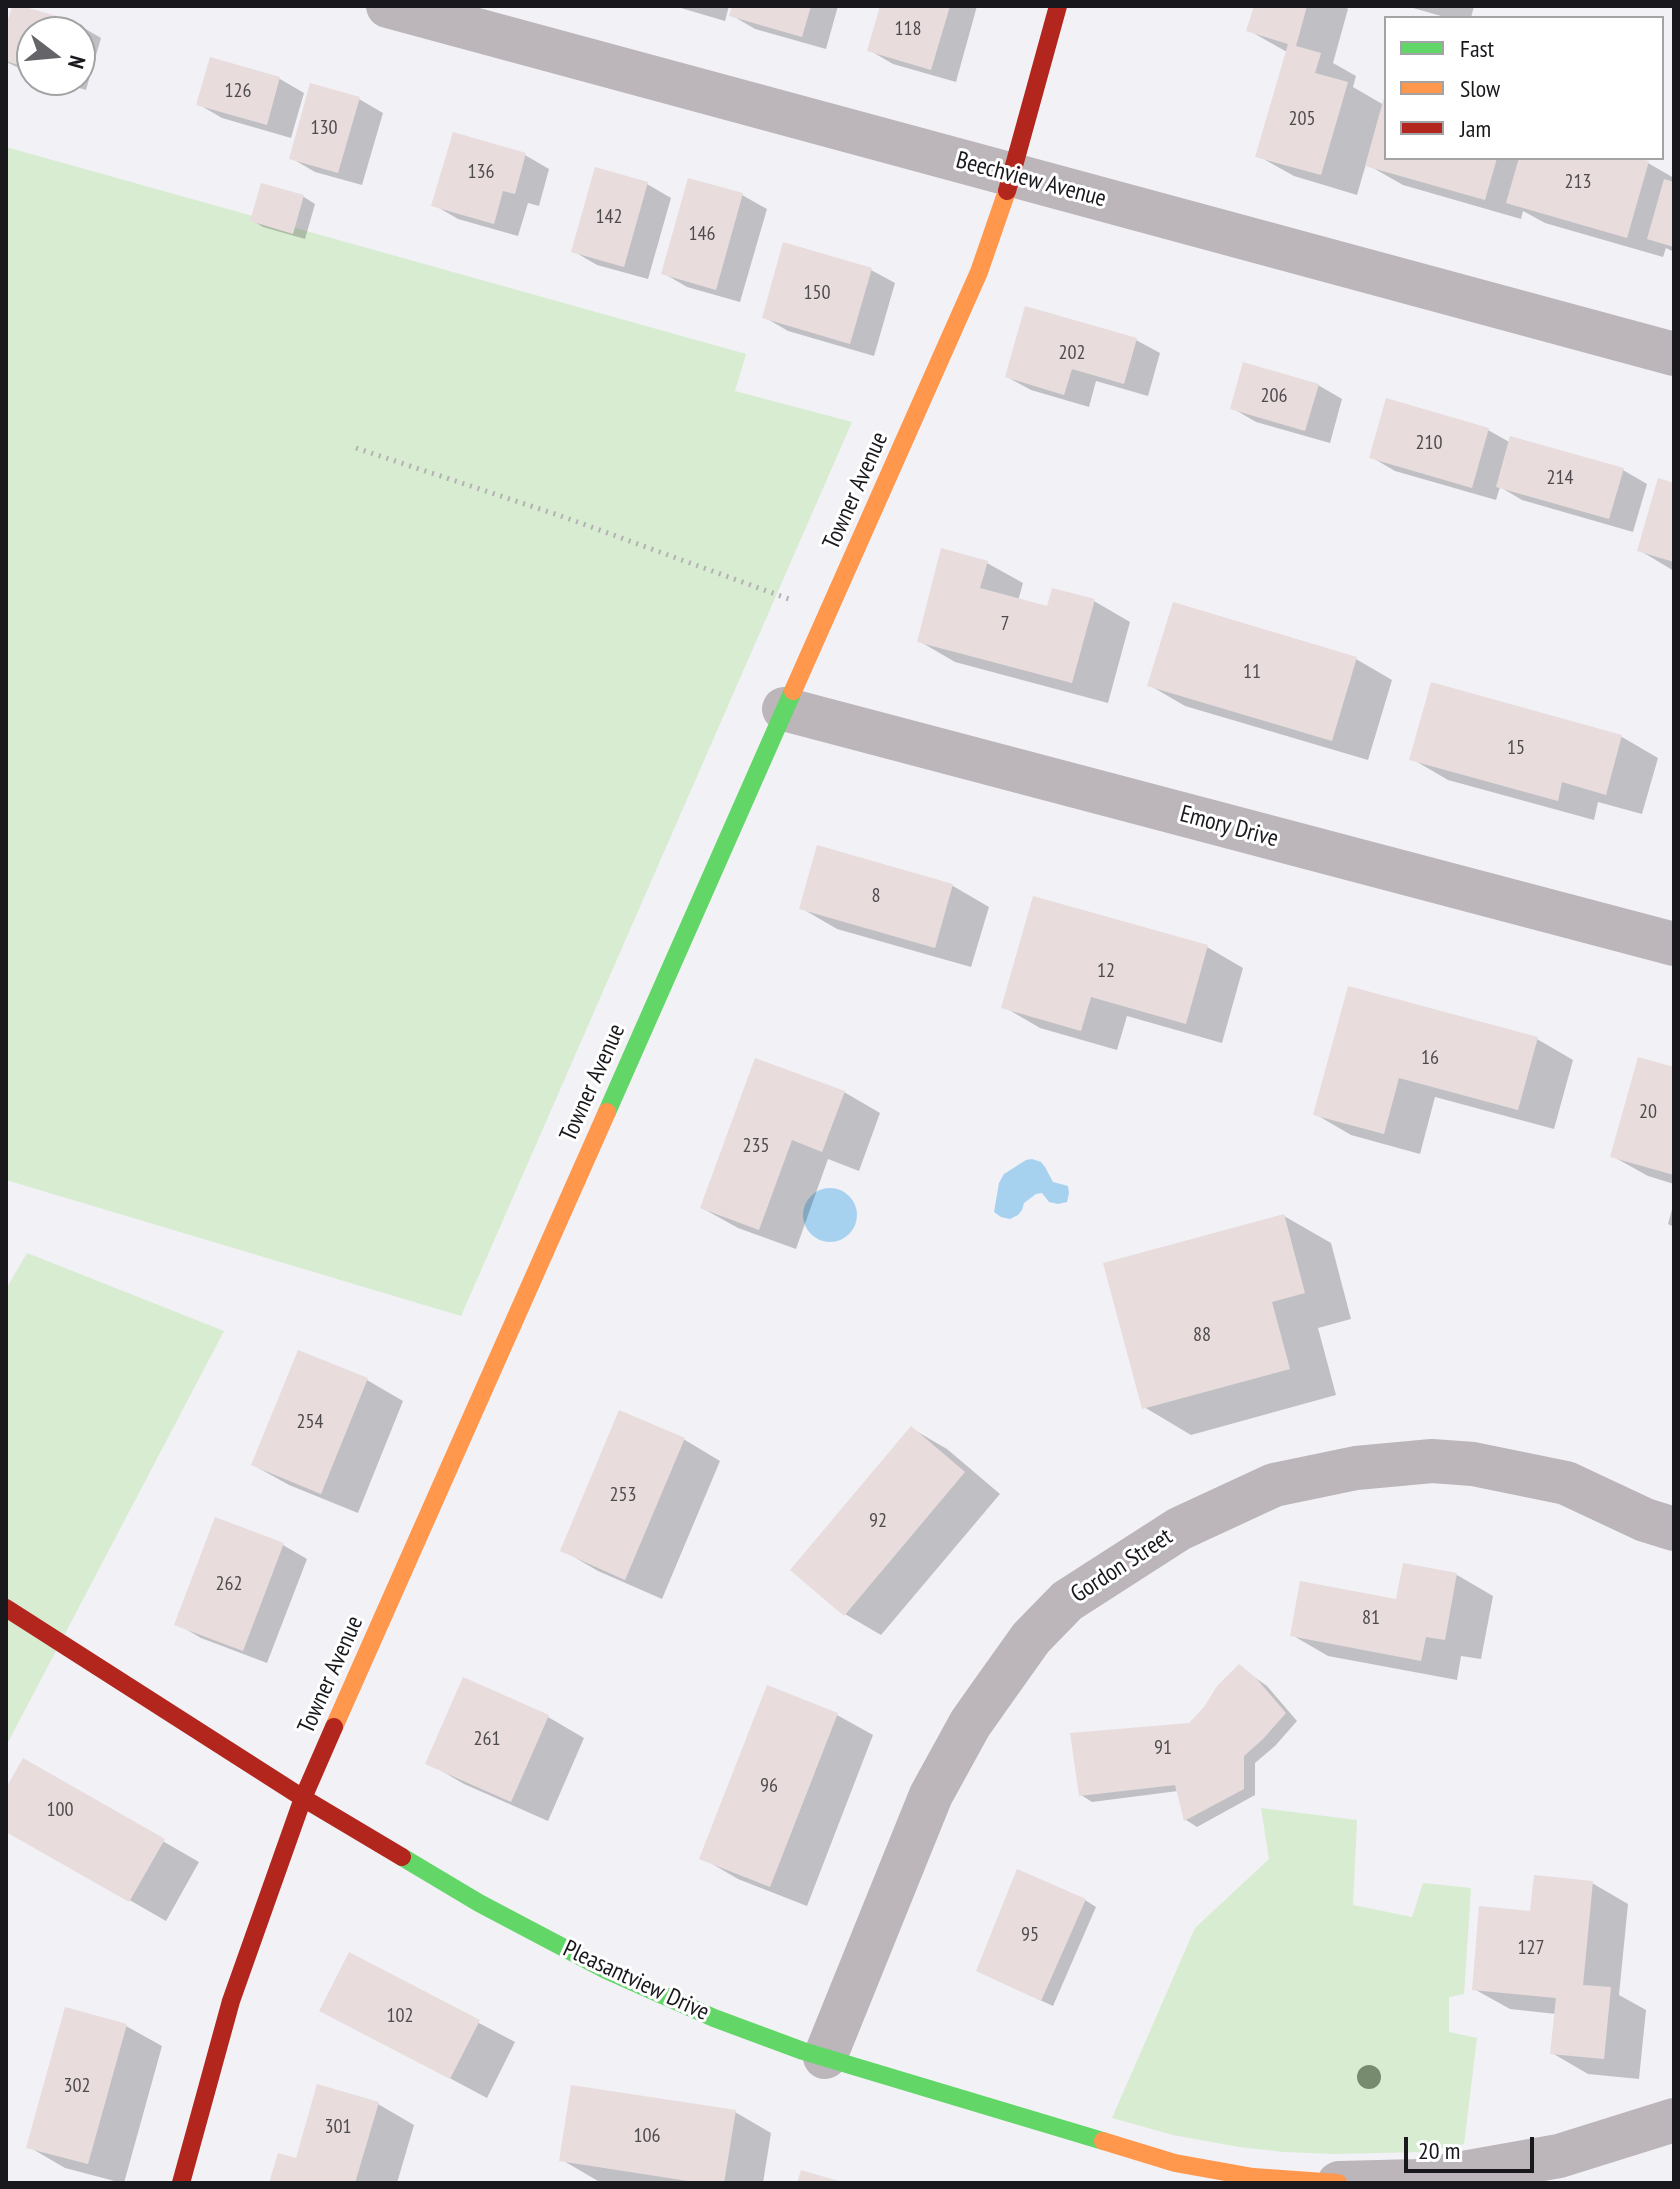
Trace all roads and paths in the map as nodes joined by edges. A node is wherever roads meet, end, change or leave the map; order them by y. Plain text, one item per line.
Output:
1 (388, 6) edge
2 (1058, 6) edge
3 (1012, 175) junction
4 (1674, 354) edge
5 (356, 448) dead end
6 (828, 613) junction
7 (784, 709) junction
8 (1674, 944) edge
9 (1674, 1529) edge
10 (6, 1608) edge
11 (303, 1798) junction
12 (825, 2057) junction
13 (1674, 2120) edge
14 (181, 2183) edge
15 (1338, 2183) edge

1 - 3 street, Beechview Avenue
2 - 3 street, Towner Avenue
3 - 4 street, Beechview Avenue
3 - 6 street, Towner Avenue
5 - 6 path
6 - 7 street, Towner Avenue
7 - 8 street, Emory Drive
7 - 11 street, Towner Avenue
9 - 12 street, Gordon Street
10 - 11 street, Pleasantview Drive
11 - 12 street, Pleasantview Drive
11 - 14 street, Towner Avenue
12 - 15 street, Pleasantview Drive
13 - 15 street, Pleasantview Drive

